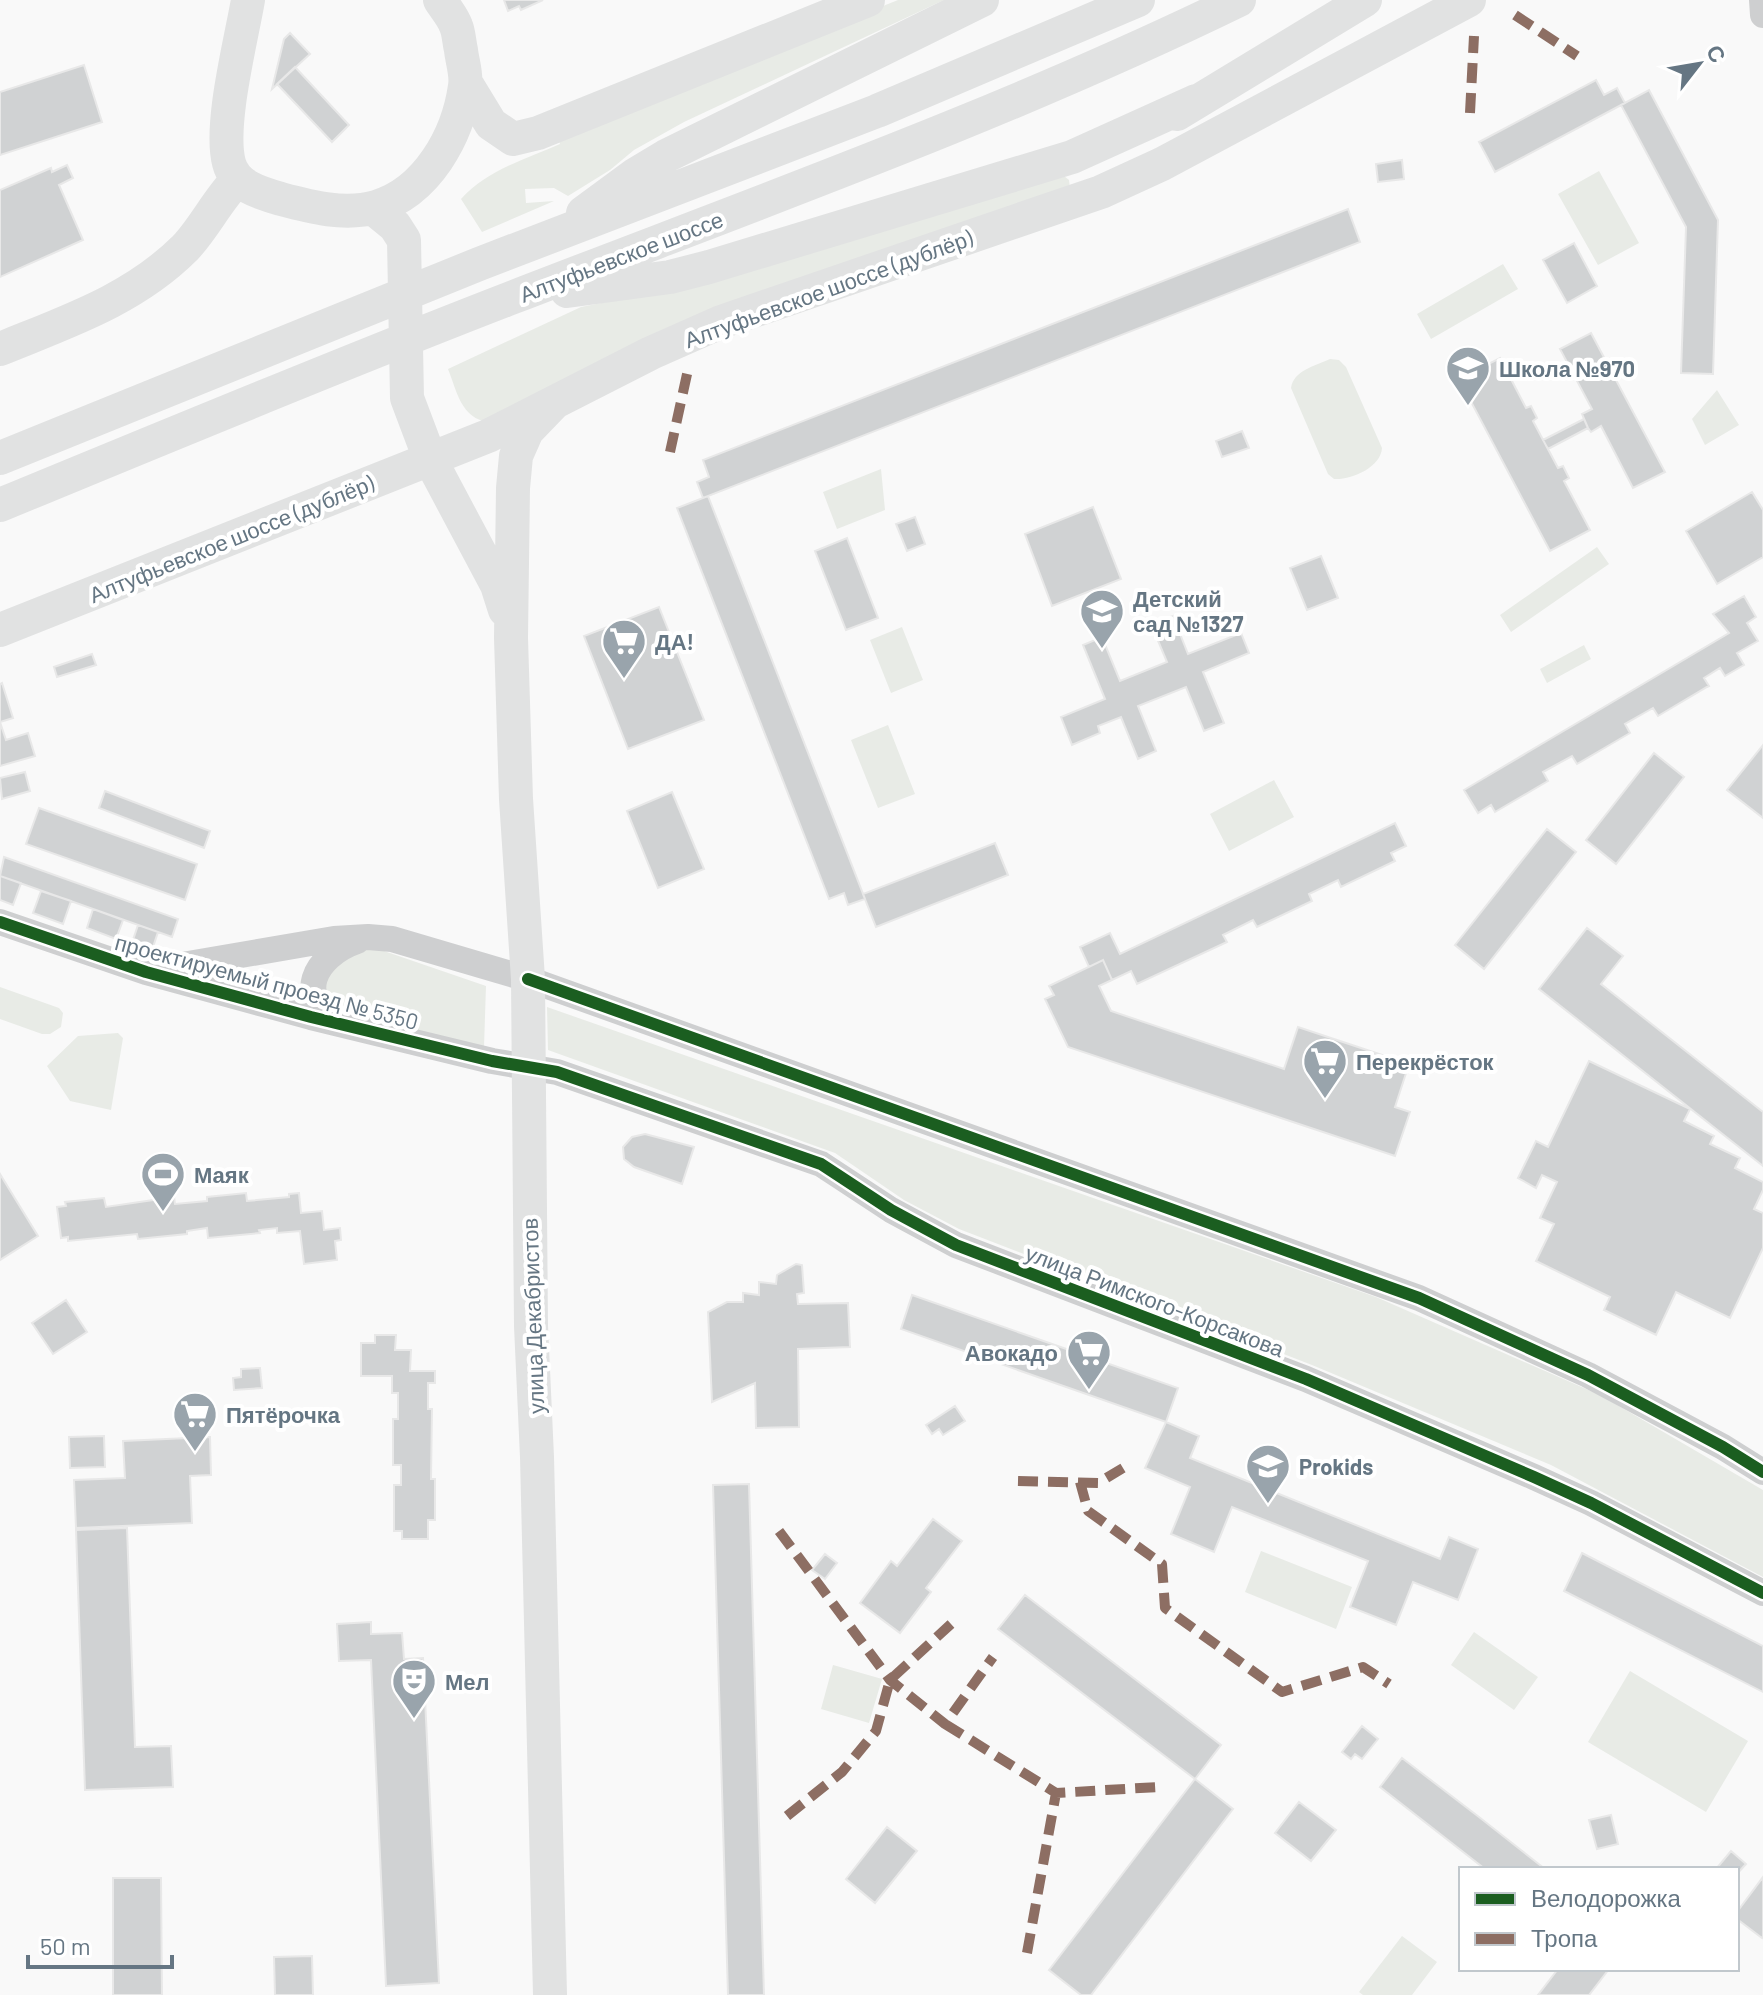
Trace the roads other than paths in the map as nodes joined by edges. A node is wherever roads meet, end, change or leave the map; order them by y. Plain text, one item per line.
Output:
1 (248, 0) edge
2 (868, 0) edge
3 (982, 0) edge
4 (1138, 0) edge
5 (1239, 0) edge
6 (1365, 0) edge
7 (1469, 0) edge
8 (1762, 0) edge
9 (959, 8) edge
10 (450, 9) edge
11 (1763, 15) edge
12 (466, 83) junction
13 (1196, 101) junction
14 (1212, 137) junction
15 (1129, 153) junction
16 (1048, 165) junction
17 (238, 179) junction
18 (373, 208) junction
19 (1038, 214) junction
20 (494, 259) junction
21 (495, 304) junction
22 (0, 349) edge
23 (407, 398) junction
24 (554, 403) junction
25 (488, 436) junction
26 (0, 458) edge
27 (430, 459) junction
28 (0, 505) edge
29 (0, 630) edge
30 (511, 638) junction
31 (0, 922) edge
32 (368, 937) junction
33 (146, 972) junction
34 (528, 979) junction
35 (347, 1026) junction
36 (527, 1067) junction
37 (1763, 1472) edge
38 (1763, 1593) edge
39 (550, 1995) edge

1 - 17 main road
2 - 12 main road
3 - 9 main road
4 - 20 main road, Алтуфьевское шоссе
5 - 21 main road, Алтуфьевское шоссе
6 - 13 main road
7 - 14 main road, Алтуфьевское шоссе (дублёр)
8 - 11 street
9 - 20 main road
10 - 12 main road
12 - 18 main road
13 - 15 main road
13 - 16 main road
14 - 15 main road
14 - 19 main road, Алтуфьевское шоссе (дублёр)
15 - 16 main road
15 - 19 main road
16 - 21 main road
17 - 18 main road
17 - 22 main road
18 - 23 main road, улица Декабристов
19 - 24 main road, Алтуфьевское шоссе (дублёр)
20 - 26 main road, Алтуфьевское шоссе
21 - 28 main road, Алтуфьевское шоссе
23 - 25 main road
23 - 27 main road, улица Декабристов
24 - 25 main road, Алтуфьевское шоссе (дублёр)
24 - 30 main road, улица Декабристов
25 - 27 main road, Алтуфьевское шоссе (дублёр)
27 - 29 main road, Алтуфьевское шоссе (дублёр)
27 - 30 main road, улица Декабристов
30 - 34 main road, улица Декабристов
31 - 33 street, проектируемый проезд № 5350
32 - 33 street, проектируемый проезд № 5350
32 - 34 street, проектируемый проезд № 5350
32 - 35 street
33 - 35 street, проектируемый проезд № 5350
34 - 36 main road, улица Декабристов
34 - 37 street
35 - 36 street, проектируемый проезд № 5350
36 - 38 street, улица Римского-Корсакова
36 - 39 main road, улица Декабристов

